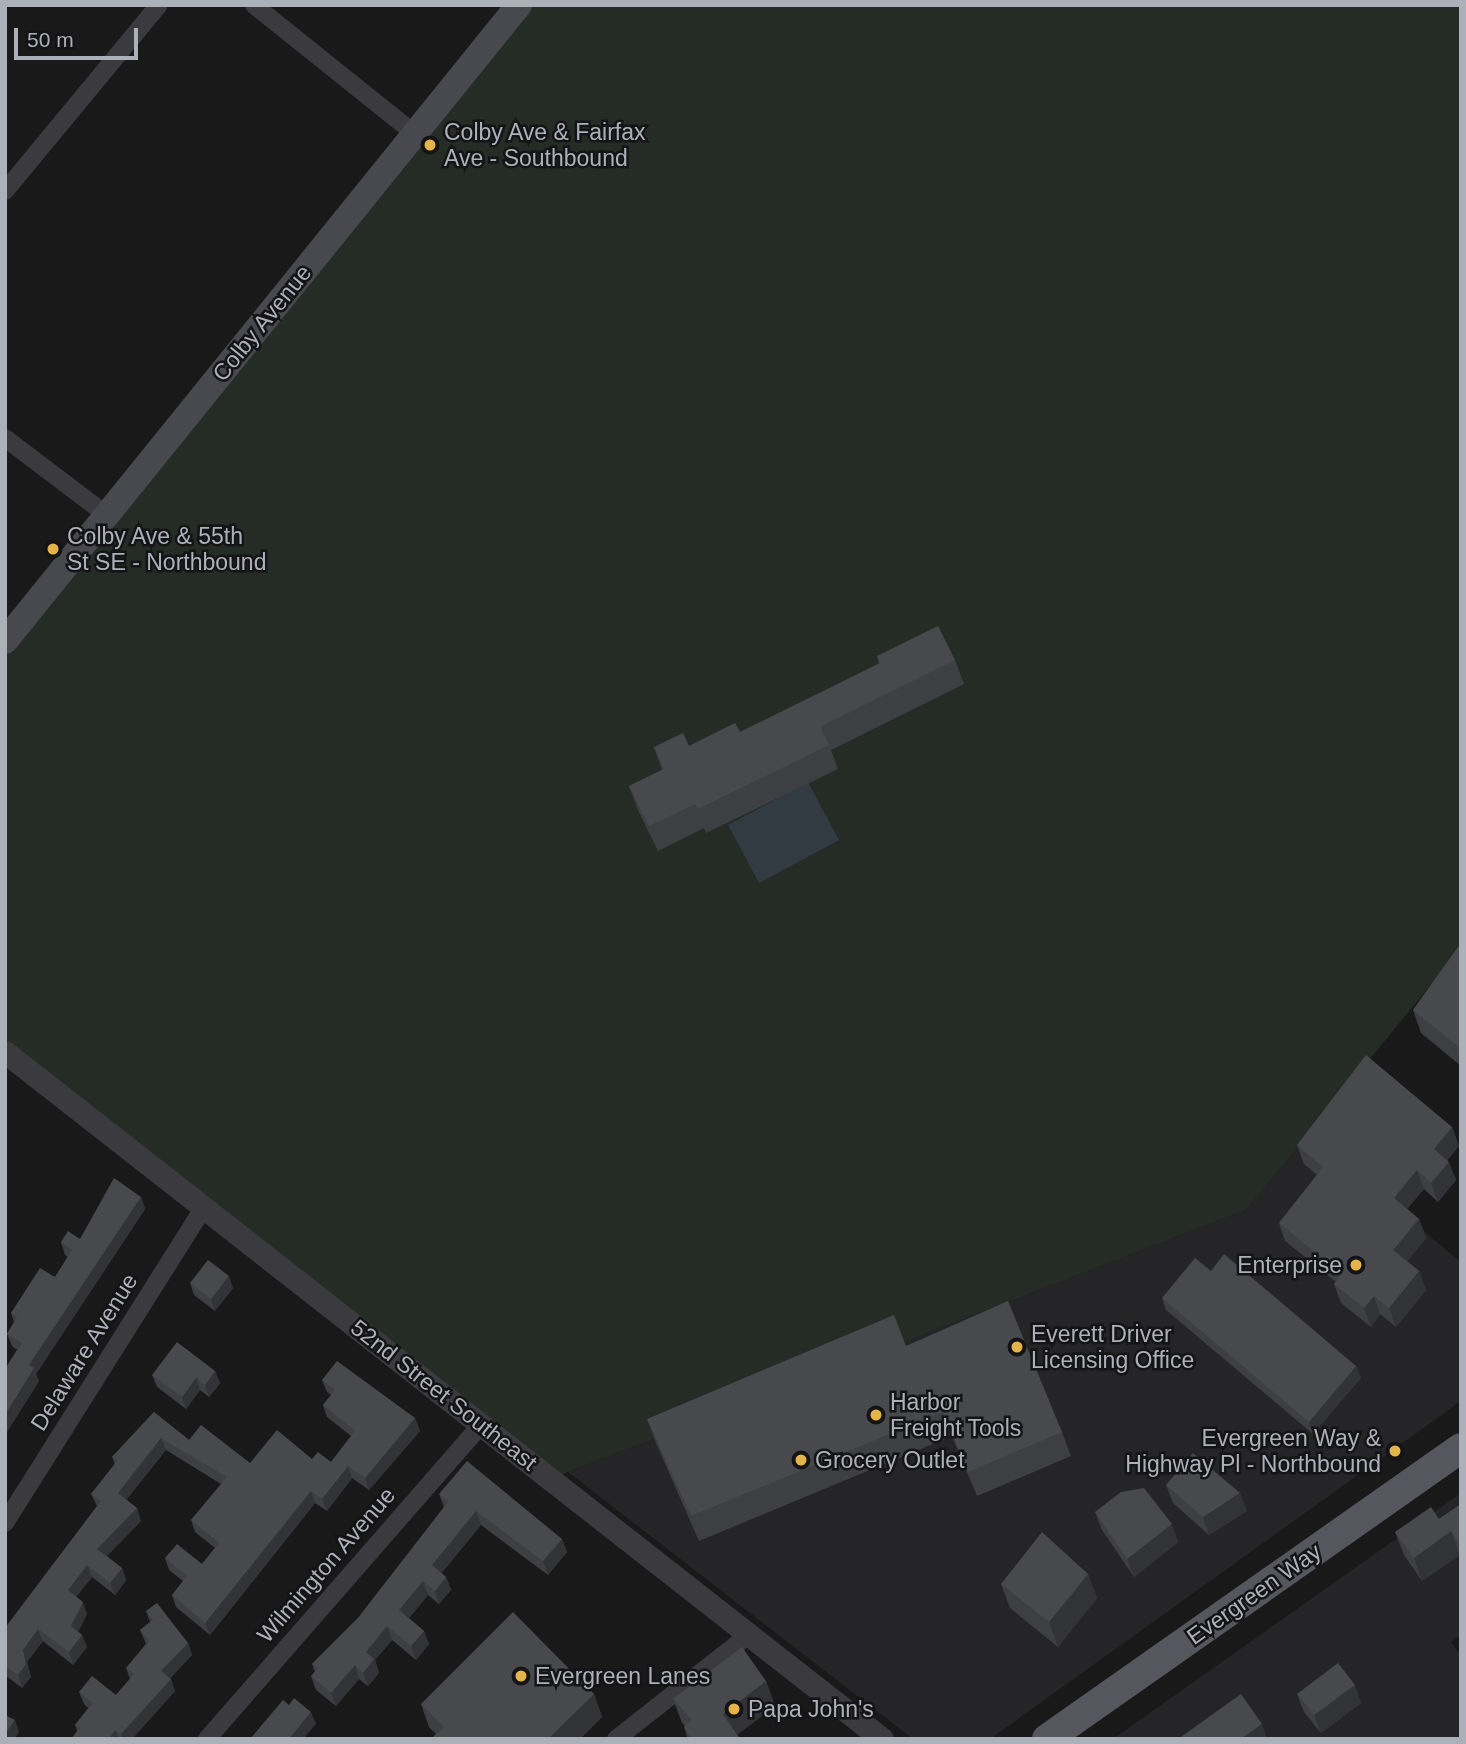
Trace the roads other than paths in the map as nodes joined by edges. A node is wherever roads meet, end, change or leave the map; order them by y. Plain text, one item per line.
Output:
1 (159, 5) edge
2 (254, 5) edge
3 (519, 5) edge
4 (414, 133) junction
5 (5, 191) edge
6 (5, 438) edge
7 (108, 516) junction
8 (5, 641) edge
9 (8, 1060) edge
10 (204, 1207) junction
11 (482, 1424) junction
12 (1461, 1448) edge
13 (5, 1523) edge
14 (746, 1637) junction
15 (206, 1739) edge
16 (616, 1739) edge
17 (882, 1739) edge
18 (1047, 1739) edge

1 - 5 street
2 - 4 street
3 - 4 main road, Colby Avenue
4 - 7 main road, Colby Avenue
6 - 7 street
7 - 8 main road, Colby Avenue
9 - 10 street, 52nd Street Southeast
10 - 11 street, 52nd Street Southeast
10 - 13 street, Delaware Avenue
11 - 14 street, 52nd Street Southeast
11 - 15 street, Wilmington Avenue
12 - 18 main road, Evergreen Way
14 - 16 street
14 - 17 street, 52nd Street Southeast

